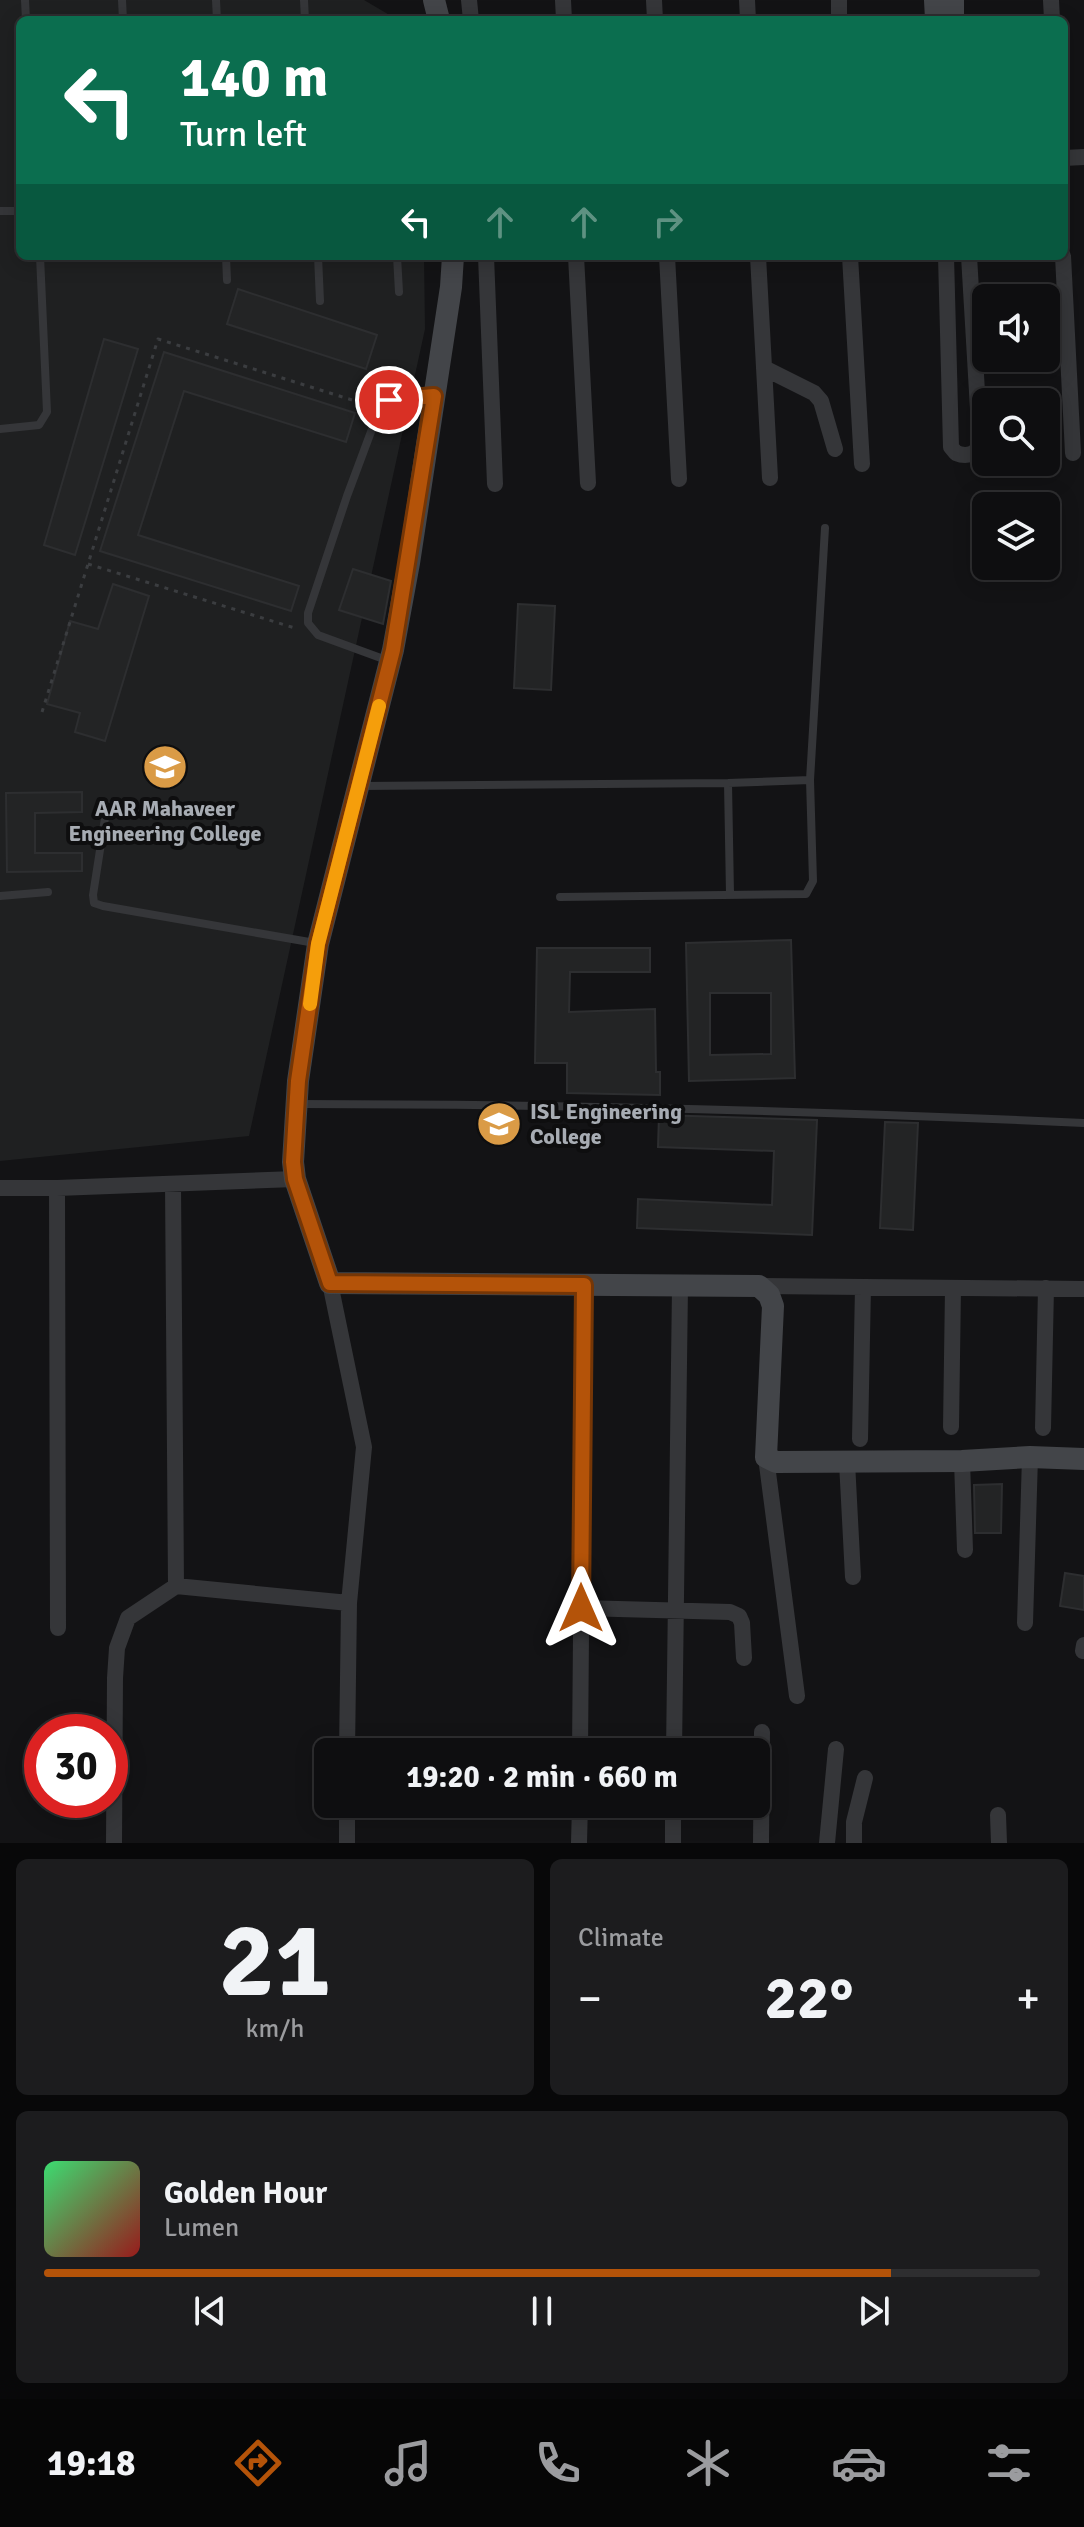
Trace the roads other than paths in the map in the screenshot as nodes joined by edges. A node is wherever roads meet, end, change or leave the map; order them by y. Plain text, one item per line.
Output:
1 (40, 260) edge
2 (226, 260) edge
3 (318, 260) edge
4 (397, 260) edge
5 (453, 260) edge
6 (486, 260) edge
7 (576, 260) edge
8 (667, 260) edge
9 (758, 260) edge
10 (850, 260) edge
11 (946, 260) edge
12 (969, 260) edge
13 (1063, 260) edge
14 (227, 280) dead end
15 (399, 292) dead end
16 (320, 301) dead end
17 (764, 368) junction
18 (434, 396) junction
19 (0, 429) edge
20 (835, 449) dead end
21 (1073, 453) dead end
22 (862, 464) dead end
23 (770, 478) dead end
24 (679, 479) dead end
25 (588, 483) dead end
26 (495, 484) dead end
27 (825, 528) dead end
28 (390, 661) junction
29 (810, 780) junction
30 (728, 783) junction
31 (360, 786) junction
32 (107, 805) dead end
33 (48, 892) dead end
34 (730, 894) junction
35 (0, 896) edge
36 (560, 897) dead end
37 (318, 944) junction
38 (297, 1104) junction
39 (1084, 1123) edge
40 (295, 1179) junction
41 (173, 1184) junction
42 (0, 1188) edge
43 (57, 1188) junction
44 (330, 1283) junction
45 (584, 1285) junction
46 (680, 1286) junction
47 (759, 1286) junction
48 (863, 1287) junction
49 (953, 1288) junction
50 (1046, 1288) junction
51 (1084, 1289) edge
52 (951, 1427) dead end
53 (1043, 1428) dead end
54 (860, 1439) dead end
55 (766, 1457) junction
56 (1030, 1457) junction
57 (1084, 1459) edge
58 (962, 1461) junction
59 (847, 1462) junction
60 (965, 1550) dead end
61 (853, 1577) dead end
62 (176, 1586) junction
63 (349, 1603) junction
64 (581, 1608) junction
65 (676, 1611) junction
66 (1025, 1623) dead end
67 (58, 1628) dead end
68 (744, 1658) dead end
69 (797, 1696) dead end
70 (762, 1732) dead end
71 (347, 1738) edge
72 (580, 1738) edge
73 (674, 1738) edge
74 (836, 1749) dead end
75 (865, 1778) dead end
76 (998, 1815) dead end
77 (347, 1818) edge
78 (580, 1818) edge
79 (673, 1818) edge
80 (114, 1843) edge
81 (347, 1843) edge
82 (579, 1843) edge
83 (673, 1843) edge
84 (761, 1843) edge
85 (827, 1843) edge
86 (854, 1843) edge
87 (999, 1843) edge

1 - 19 lane
2 - 14 lane
3 - 16 lane
4 - 15 lane
5 - 18 street
6 - 26 street
7 - 25 street
8 - 24 street
9 - 17 street
10 - 22 street
11 - 12 street
13 - 21 street
17 - 20 street
17 - 23 street
18 - 28 street
18 - 28 lane
27 - 29 lane
28 - 31 street
29 - 30 lane
29 - 34 lane
30 - 31 lane
30 - 34 lane
31 - 37 street
32 - 37 lane
33 - 35 lane
34 - 36 lane
37 - 38 street
38 - 39 lane
38 - 40 street
40 - 41 street
40 - 44 street
41 - 43 street
41 - 62 street
42 - 43 street
43 - 67 street
44 - 45 street
44 - 63 street
45 - 46 street
45 - 64 street
46 - 47 street
46 - 65 street
47 - 48 street
47 - 55 street
48 - 49 street
48 - 54 street
49 - 50 street
49 - 52 street
50 - 51 street
50 - 53 street
55 - 59 street
55 - 69 street
56 - 57 street
56 - 58 street
56 - 66 street
58 - 59 street
58 - 60 street
59 - 61 street
62 - 63 street
62 - 80 street
63 - 71 street
64 - 65 street
64 - 72 street
65 - 68 street
65 - 73 street
70 - 84 street
74 - 85 street
75 - 86 street
76 - 87 street
77 - 81 street
78 - 82 street
79 - 83 street

